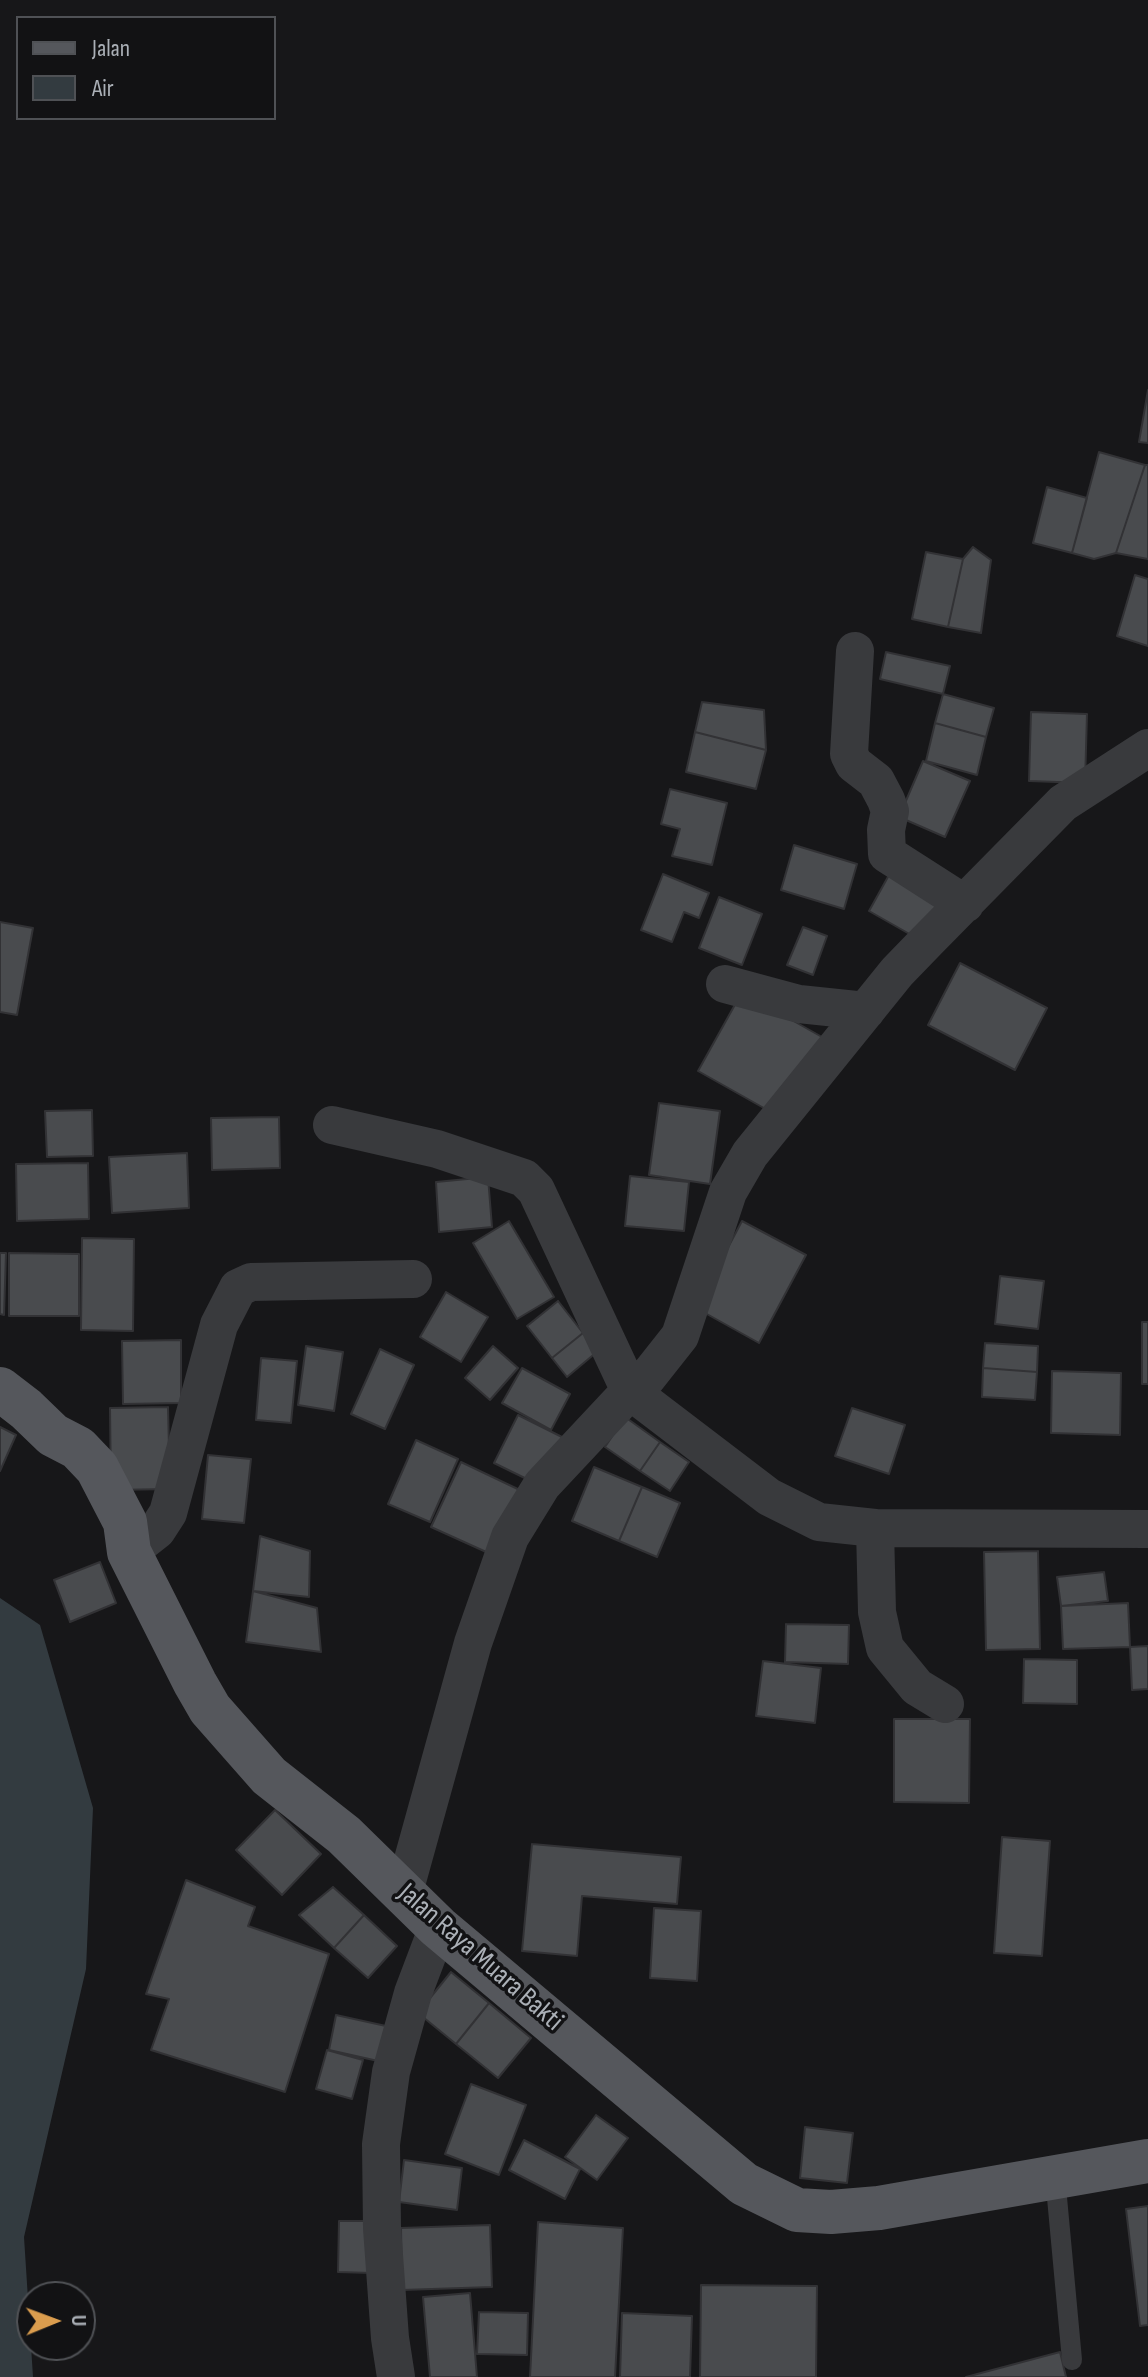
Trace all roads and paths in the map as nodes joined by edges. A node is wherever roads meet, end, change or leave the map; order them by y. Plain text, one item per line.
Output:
1 (855, 651) dead end
2 (1148, 748) edge
3 (965, 904) junction
4 (725, 984) dead end
5 (866, 1011) junction
6 (332, 1125) dead end
7 (413, 1279) dead end
8 (638, 1385) junction
9 (0, 1389) edge
10 (875, 1528) junction
11 (1148, 1529) edge
12 (129, 1552) junction
13 (945, 1704) dead end
14 (404, 1892) junction
15 (438, 1927) junction
16 (1148, 2161) edge
17 (1055, 2176) junction
18 (1072, 2360) dead end
19 (396, 2377) edge

1 - 3 street
2 - 3 street
3 - 5 street
4 - 5 street
5 - 8 street
6 - 8 street
7 - 12 street
8 - 10 street
8 - 14 street
9 - 12 main road, Jalan Raya Muara Bakti
10 - 11 street
10 - 13 street
12 - 14 main road, Jalan Raya Muara Bakti
14 - 15 main road, Jalan Raya Muara Bakti
15 - 17 main road, Jalan Raya Muara Bakti
15 - 19 street
16 - 17 main road, Jalan Raya Muara Bakti
17 - 18 lane

